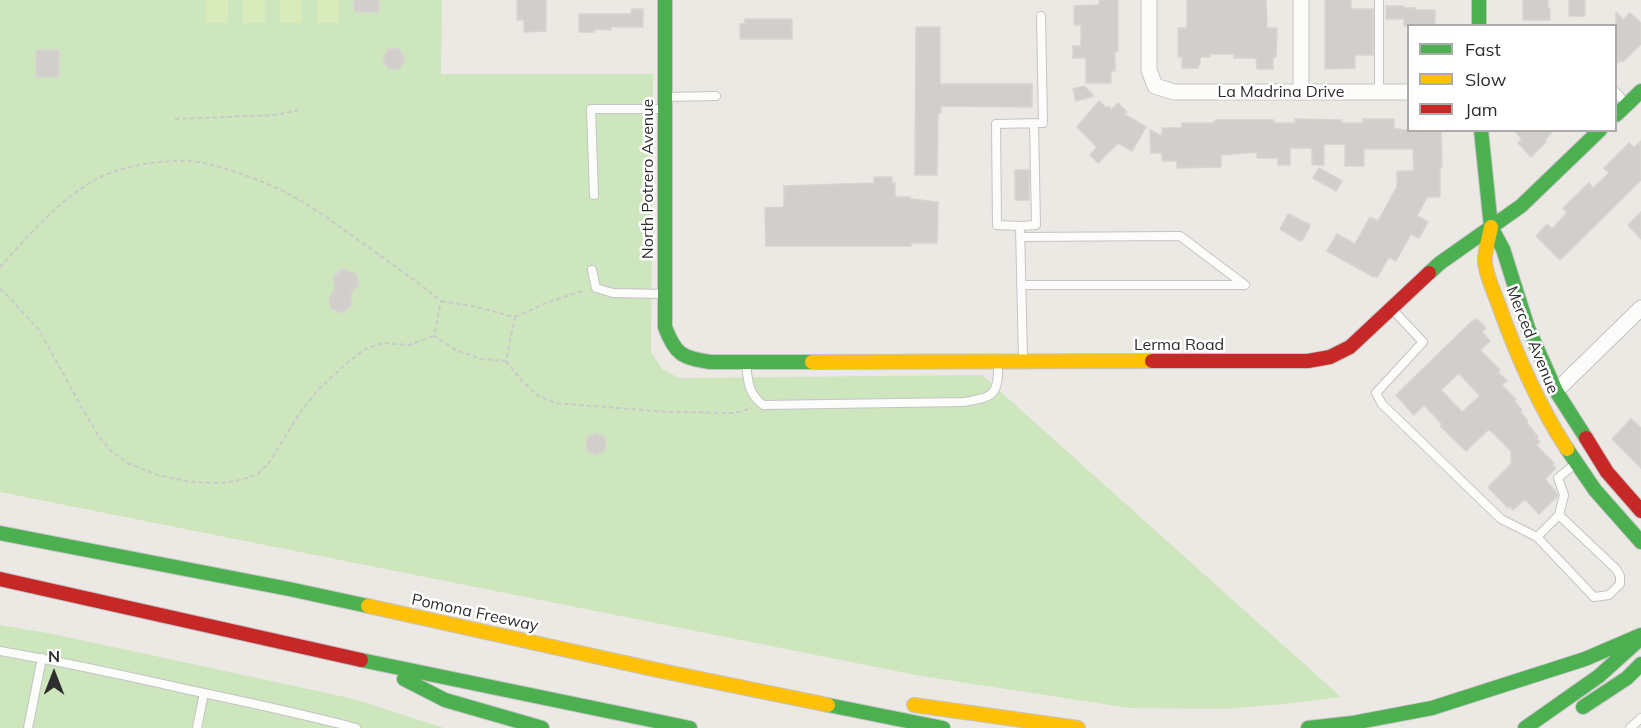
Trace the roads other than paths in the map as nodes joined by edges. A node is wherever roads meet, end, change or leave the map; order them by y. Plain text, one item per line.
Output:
1 (1149, 0) edge
2 (1301, 0) edge
3 (1379, 0) edge
4 (1479, 0) edge
5 (665, 2) edge
6 (1041, 16) dead end
7 (1479, 24) edge
8 (1641, 91) edge
9 (1301, 92) junction
10 (1379, 92) junction
11 (1407, 92) edge
12 (1617, 93) edge
13 (716, 96) dead end
14 (665, 103) junction
15 (1626, 105) junction
16 (1617, 114) edge
17 (1034, 124) junction
18 (1481, 132) edge
19 (1597, 132) edge
20 (594, 195) dead end
21 (1020, 226) junction
22 (1491, 227) junction
23 (1020, 237) junction
24 (592, 270) dead end
25 (1021, 285) junction
26 (665, 294) junction
27 (1641, 308) edge
28 (1392, 309) junction
29 (677, 352) joint
30 (746, 362) junction
31 (998, 362) junction
32 (1023, 362) junction
33 (1556, 391) junction
34 (1593, 450) junction
35 (1575, 464) junction
36 (1639, 505) edge
37 (1559, 515) junction
38 (0, 533) edge
39 (1537, 537) junction
40 (1641, 542) edge
41 (0, 579) edge
42 (1641, 637) edge
43 (0, 651) edge
44 (42, 658) junction
45 (373, 663) junction
46 (1641, 664) edge
47 (657, 670) junction
48 (204, 693) junction
49 (867, 699) dead end
50 (902, 704) dead end
51 (1570, 716) dead end
52 (1641, 718) edge
53 (28, 728) edge
54 (196, 728) edge
55 (356, 728) edge
56 (542, 728) edge
57 (690, 728) edge
58 (943, 728) edge
59 (1078, 728) edge
60 (1308, 728) edge
61 (1525, 728) edge
62 (1630, 728) edge

1 - 9 street, La Madrina Drive
2 - 9 street
3 - 10 lane
4 - 7 main road
5 - 14 main road, North Potrero Avenue
6 - 17 lane
8 - 15 main road
9 - 10 street, La Madrina Drive
10 - 11 street, La Madrina Drive
12 - 15 lane
13 - 14 lane
14 - 20 lane
14 - 26 main road, North Potrero Avenue
15 - 16 main road
17 - 21 lane
17 - 21 lane
18 - 22 main road, Merced Avenue
19 - 22 main road, Lerma Road
21 - 23 lane
22 - 28 main road, Lerma Road
22 - 33 main road, Merced Avenue
22 - 35 main road, Merced Avenue
23 - 25 lane
23 - 25 lane
24 - 26 lane
25 - 32 lane
26 - 29 main road, North Potrero Avenue
27 - 33 street
28 - 32 main road, Lerma Road
28 - 39 lane
29 - 30 main road, Lerma Road
30 - 31 main road, Lerma Road
30 - 31 lane
31 - 32 main road, Lerma Road
33 - 34 main road, Merced Avenue
34 - 35 lane
34 - 36 main road, Merced Avenue
35 - 37 lane
35 - 40 main road, Merced Avenue
37 - 39 lane
37 - 39 lane
38 - 47 main road, Pomona Freeway
41 - 45 main road
42 - 60 main road
42 - 61 main road
43 - 44 lane
44 - 48 lane
44 - 53 lane
45 - 56 main road
45 - 57 main road
46 - 51 main road
47 - 49 main road
47 - 58 main road, Pomona Freeway
48 - 54 lane
48 - 55 lane
50 - 59 main road
52 - 62 lane

